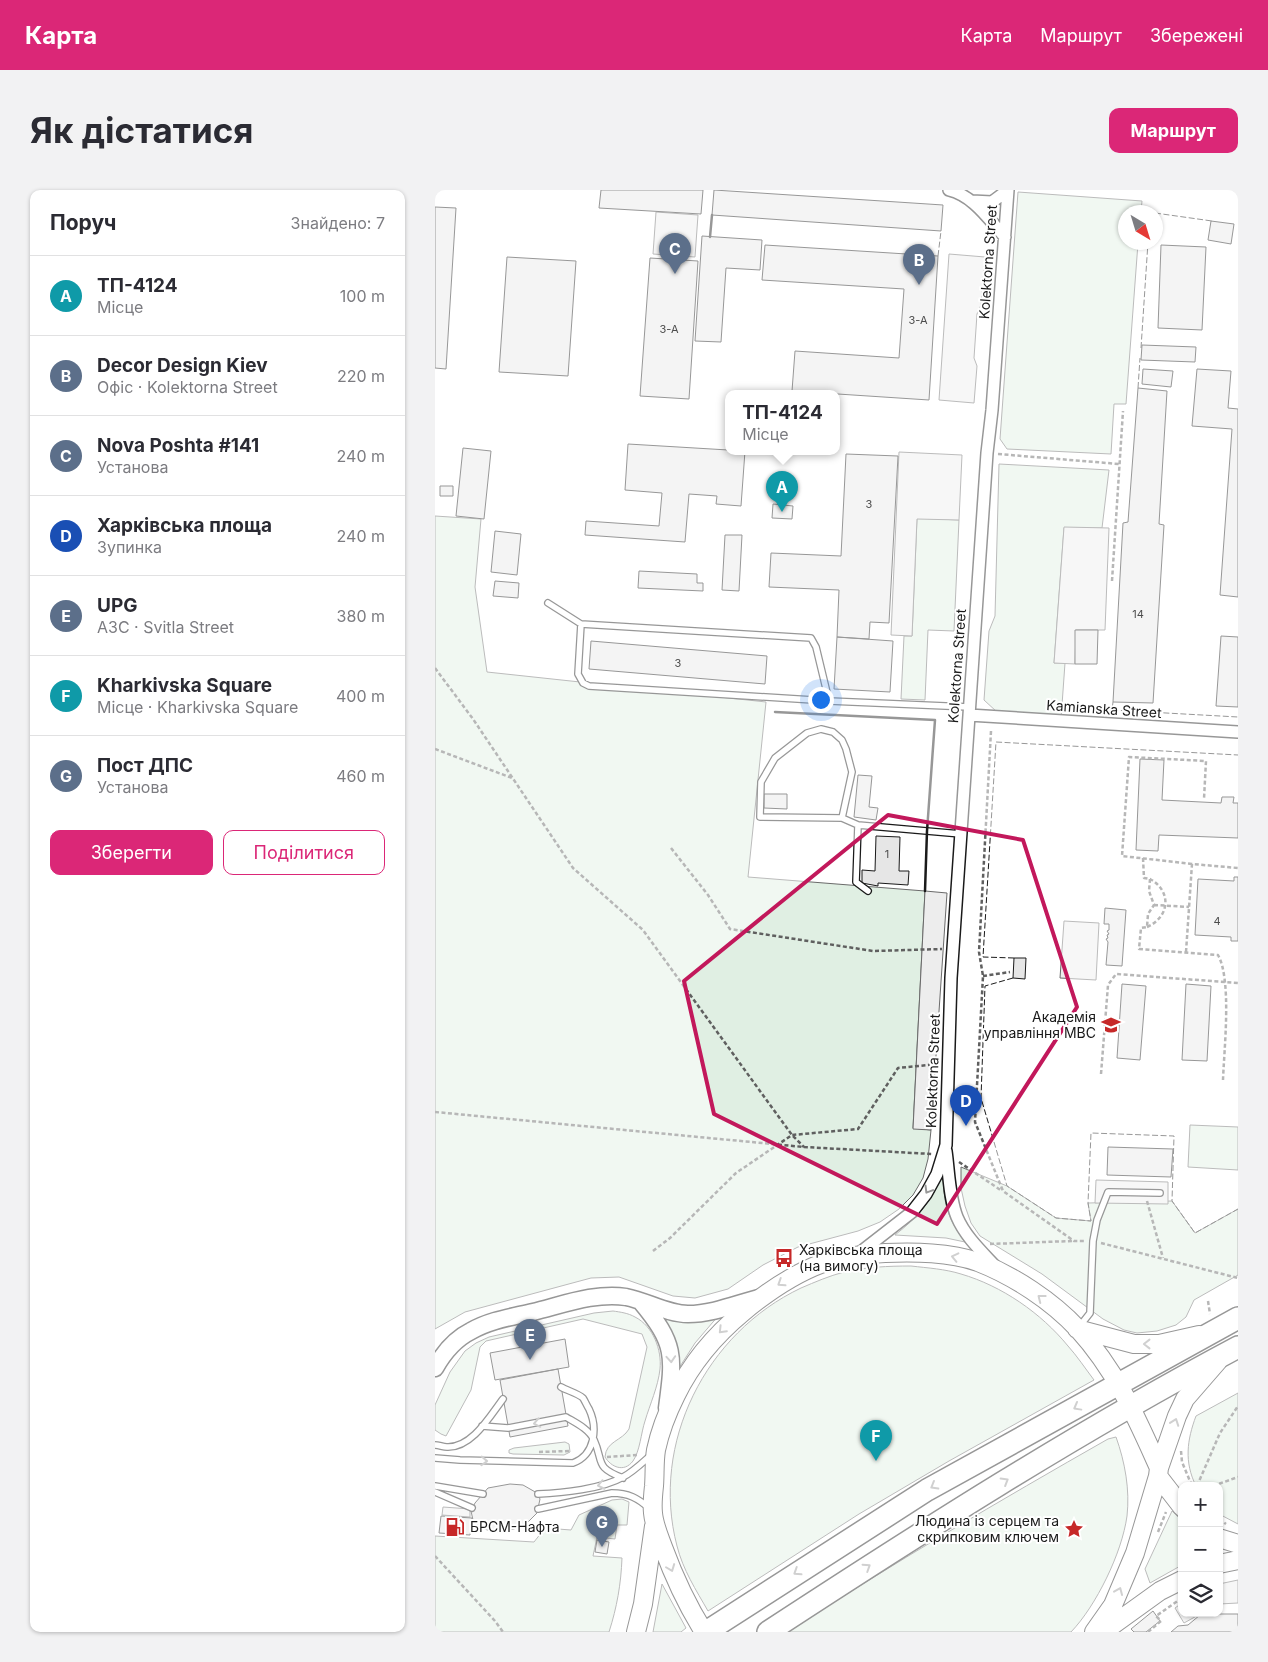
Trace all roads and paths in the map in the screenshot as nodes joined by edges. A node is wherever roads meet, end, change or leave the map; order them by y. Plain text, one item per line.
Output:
1 (949, 190) edge
2 (1008, 190) edge
3 (972, 201) junction
4 (1005, 237) junction
5 (1123, 411) dead end
6 (987, 453) junction
7 (1119, 464) junction
8 (1112, 581) dead end
9 (548, 603) dead end
10 (581, 624) junction
11 (435, 668) edge
12 (829, 701) junction
13 (969, 711) junction
14 (991, 731) dead end
15 (1238, 732) edge
16 (435, 749) edge
17 (513, 779) junction
18 (1204, 799) dead end
19 (842, 818) junction
20 (858, 825) junction
21 (961, 834) junction
22 (671, 848) dead end
23 (1143, 858) junction
24 (1192, 864) junction
25 (1238, 868) edge
26 (1150, 879) junction
27 (869, 891) dead end
28 (1154, 905) junction
29 (1165, 905) junction
30 (1189, 907) junction
31 (1147, 927) junction
32 (946, 949) dead end
33 (1186, 952) junction
34 (1010, 972) dead end
35 (983, 976) junction
36 (1226, 982) junction
37 (1238, 982) edge
38 (949, 1064) junction
39 (1101, 1074) dead end
40 (1223, 1080) dead end
41 (435, 1112) edge
42 (792, 1135) junction
43 (945, 1144) junction
44 (778, 1145) junction
45 (804, 1147) junction
46 (933, 1154) dead end
47 (957, 1161) dead end
48 (1003, 1191) junction
49 (1145, 1193) junction
50 (1160, 1193) dead end
51 (1074, 1241) junction
52 (1093, 1241) junction
53 (984, 1244) dead end
54 (653, 1251) dead end
55 (857, 1255) junction
56 (1163, 1258) junction
57 (1001, 1273) junction
58 (1238, 1278) edge
59 (759, 1298) junction
60 (641, 1302) junction
61 (1238, 1318) edge
62 (1077, 1329) junction
63 (1212, 1333) junction
64 (1230, 1351) edge
65 (435, 1368) edge
66 (1119, 1384) junction
67 (561, 1387) dead end
68 (503, 1399) dead end
69 (1238, 1406) edge
70 (1131, 1407) junction
71 (667, 1415) junction
72 (482, 1426) junction
73 (593, 1439) junction
74 (435, 1444) edge
75 (1181, 1448) dead end
76 (656, 1451) junction
77 (638, 1455) dead end
78 (605, 1457) dead end
79 (435, 1458) edge
80 (1159, 1472) junction
81 (1238, 1477) edge
82 (623, 1478) junction
83 (1190, 1482) edge
84 (1199, 1482) edge
85 (1223, 1482) edge
86 (435, 1486) edge
87 (435, 1492) edge
88 (483, 1494) dead end
89 (538, 1494) dead end
90 (1178, 1501) edge
91 (472, 1508) dead end
92 (538, 1509) dead end
93 (653, 1517) junction
94 (1223, 1539) edge
95 (1238, 1544) edge
96 (435, 1556) edge
97 (1238, 1560) edge
98 (1223, 1563) edge
99 (1178, 1582) edge
100 (1178, 1601) edge
101 (503, 1632) edge
102 (636, 1632) edge
103 (705, 1632) edge
104 (768, 1632) edge
105 (1093, 1632) edge
106 (1103, 1632) edge
107 (1148, 1632) edge

1 - 3 street
2 - 3 street
2 - 4 street, Kolektorna Street
3 - 4 street
4 - 6 street, Kolektorna Street
5 - 7 path
6 - 7 path
6 - 13 street, Kolektorna Street
7 - 8 path
9 - 10 lane
10 - 12 lane
10 - 12 lane
11 - 17 path
12 - 13 lane
13 - 15 street, Kamianska Street
13 - 21 street, Kolektorna Street
14 - 35 path
16 - 17 path
17 - 42 path
18 - 23 path
19 - 19 lane
19 - 20 lane
20 - 21 lane
20 - 27 lane
21 - 38 street, Kolektorna Street
22 - 32 path
23 - 24 path
23 - 26 path
24 - 25 path
24 - 30 path
26 - 28 path
26 - 29 path
28 - 29 path
28 - 31 path
29 - 30 path
29 - 31 path
30 - 33 path
31 - 33 path
33 - 36 path
34 - 35 path
35 - 48 path
36 - 37 path
36 - 39 path
36 - 40 path
38 - 42 path
38 - 43 street, Kolektorna Street
41 - 44 path
42 - 44 path
42 - 45 path
43 -> 55 street, Kolektorna Street
43 - 57 street, Kolektorna Street
44 - 45 path
44 - 54 path
45 - 46 path
47 - 48 path
48 - 51 path
49 - 50 lane
49 - 52 lane
49 - 56 path
51 - 52 path
51 - 53 path
52 - 56 path
52 - 62 lane
57 -> 55 main road
55 -> 59 main road
56 - 58 path
62 -> 57 main road
59 - 60 main road
59 -> 71 main road
60 - 65 main road
60 -> 71 main road
61 - 63 highway
63 -> 62 main road
62 - 66 main road
63 - 66 highway
64 - 70 highway
80 -> 64 main road
66 - 70 main road
66 -> 103 highway
67 - 73 lane
68 - 72 lane
69 - 84 path
70 - 80 main road
104 -> 70 highway
71 - 76 main road
73 -> 72 lane
72 - 74 lane
79 -> 73 lane
73 - 82 lane
75 - 83 path
76 - 82 lane
76 - 93 main road
77 - 78 path
80 - 90 main road
105 -> 80 main road
81 - 85 path
82 -> 89 lane
86 - 88 lane
87 - 91 lane
92 - 93 lane
93 - 102 main road
93 -> 103 main road
94 - 95 main road
96 - 101 path
97 - 98 main road
99 - 106 main road
100 - 107 path

